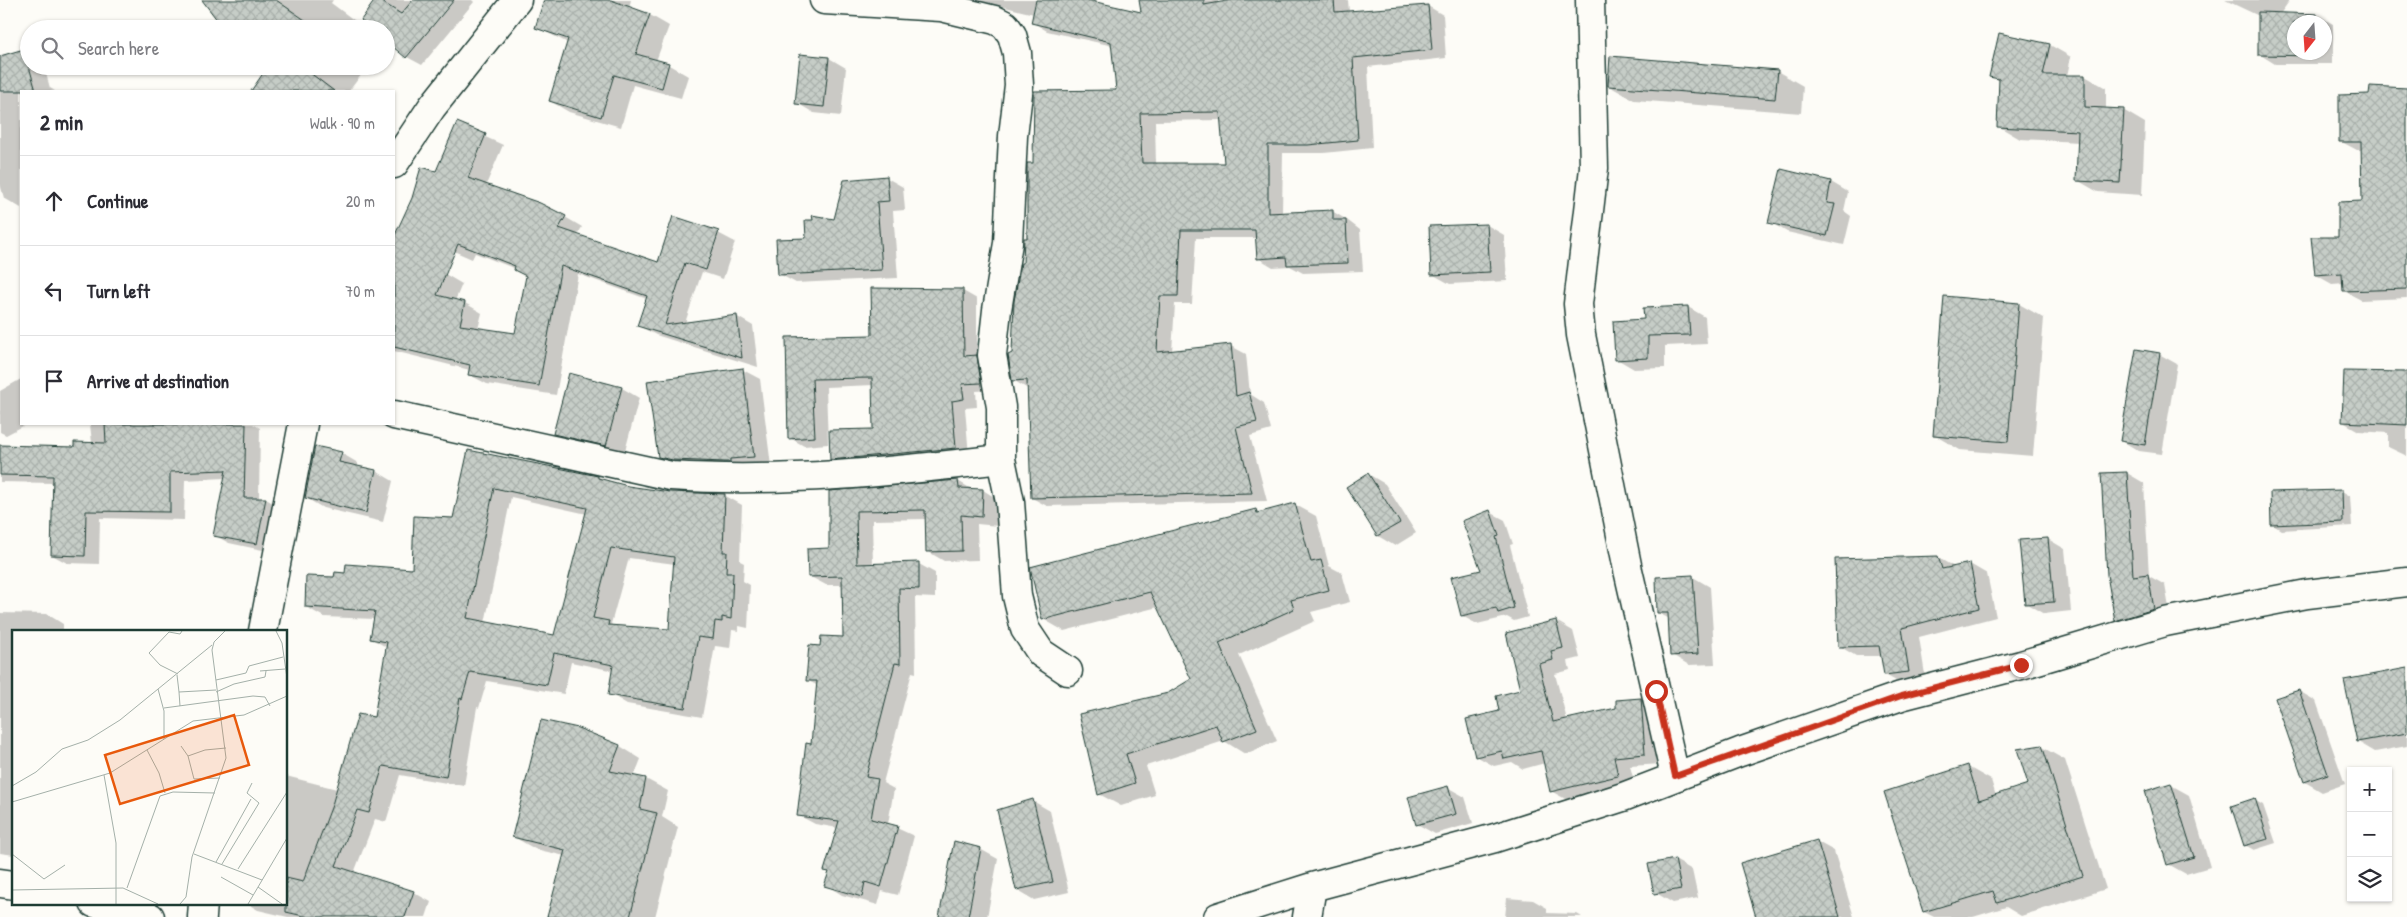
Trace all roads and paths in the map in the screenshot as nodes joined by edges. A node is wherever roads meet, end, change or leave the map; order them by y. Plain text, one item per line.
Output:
1 (517, 0) edge
2 (824, 0) edge
3 (1590, 0) edge
4 (395, 162) edge
5 (395, 415) edge
6 (303, 425) edge
7 (1001, 459) junction
8 (2407, 582) edge
9 (262, 630) edge
10 (1068, 671) dead end
11 (1675, 776) junction
12 (1312, 887) junction
13 (98, 904) edge
14 (203, 904) edge
15 (150, 917) edge
16 (202, 917) edge
17 (1218, 917) edge
18 (1307, 917) edge

1 - 4 street
2 - 7 street
3 - 11 street
5 - 7 street
6 - 9 street
7 - 10 street
8 - 11 street
11 - 12 street
12 - 17 street
12 - 18 street
13 - 15 street
14 - 16 street

